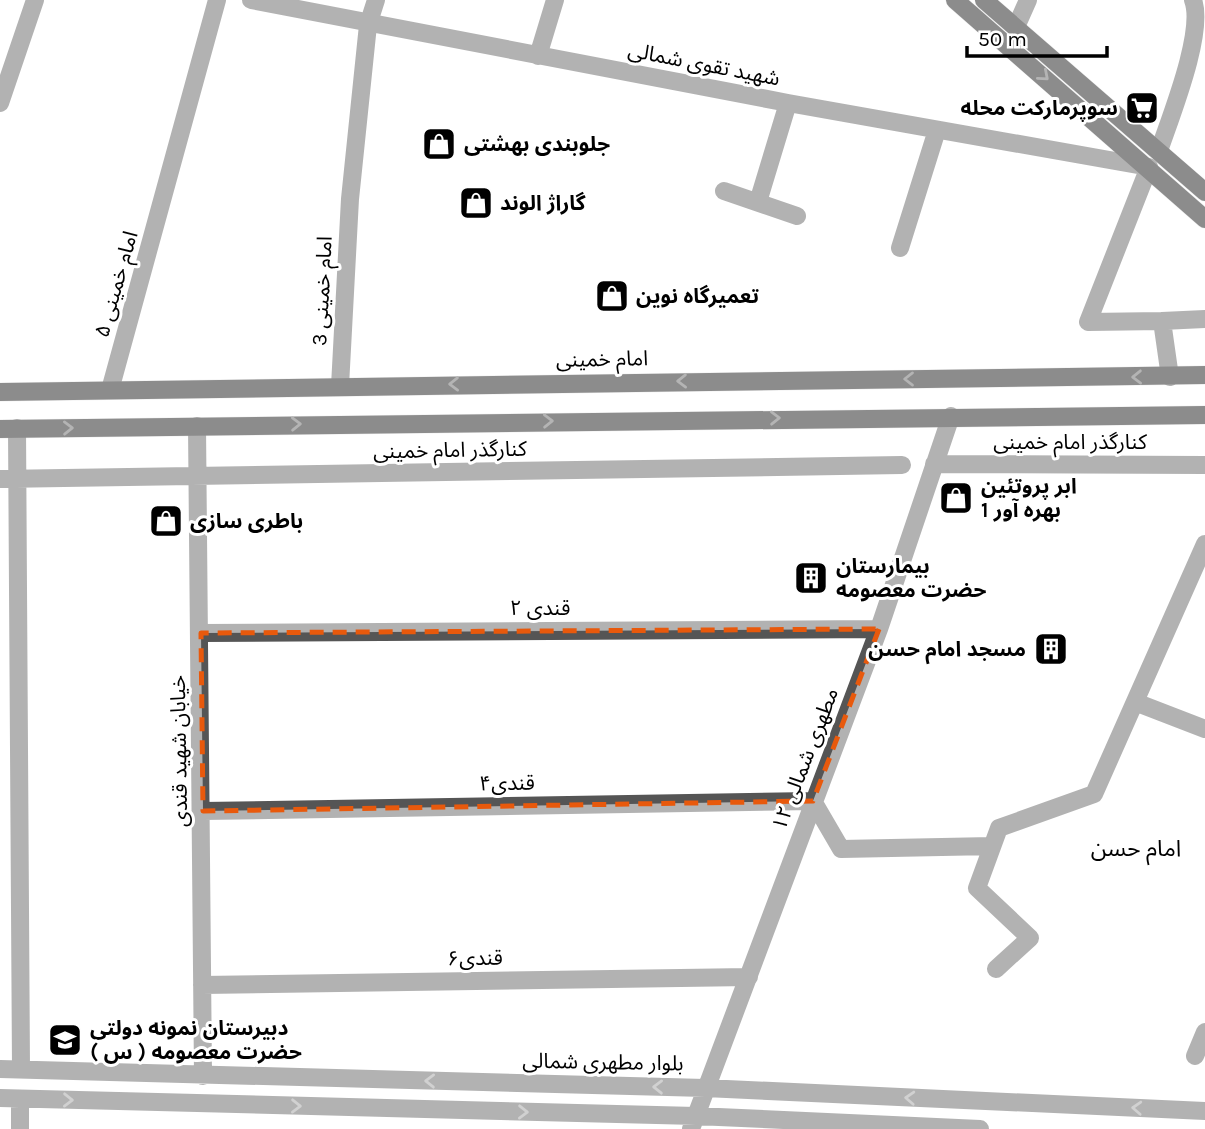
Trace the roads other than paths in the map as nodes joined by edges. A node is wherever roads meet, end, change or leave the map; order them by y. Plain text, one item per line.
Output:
1 (35, 0) edge
2 (217, 0) edge
3 (251, 0) edge
4 (376, 0) edge
5 (555, 0) edge
6 (955, 0) edge
7 (984, 0) edge
8 (1028, 0) edge
9 (1193, 0) edge
10 (368, 25) junction
11 (1016, 27) junction
12 (538, 56) junction
13 (0, 103) edge
14 (788, 103) junction
15 (937, 130) junction
16 (1158, 151) junction
17 (1149, 167) junction
18 (724, 191) dead end
19 (1205, 192) edge
20 (758, 202) junction
21 (797, 216) dead end
22 (1205, 219) edge
23 (900, 248) dead end
24 (1205, 319) edge
25 (1162, 321) junction
26 (1205, 375) edge
27 (1170, 377) junction
28 (340, 386) junction
29 (110, 390) junction
30 (0, 391) edge
31 (1205, 415) edge
32 (951, 416) junction
33 (197, 426) junction
34 (9, 429) edge
35 (934, 464) junction
36 (1205, 465) edge
37 (902, 466) dead end
38 (198, 477) junction
39 (8, 479) edge
40 (1205, 544) edge
41 (879, 629) junction
42 (201, 633) junction
43 (1135, 702) junction
44 (1205, 729) edge
45 (813, 801) junction
46 (203, 811) junction
47 (992, 846) junction
48 (996, 969) dead end
49 (749, 977) junction
50 (202, 985) junction
51 (1205, 1032) edge
52 (1195, 1056) dead end
53 (0, 1069) edge
54 (22, 1069) junction
55 (203, 1076) junction
56 (705, 1088) junction
57 (0, 1098) edge
58 (20, 1099) junction
59 (1205, 1111) edge
60 (694, 1123) edge
61 (20, 1129) edge
62 (980, 1129) edge

1 - 13 street
2 - 29 street, امام خمینی ۵
3 - 10 street, شهید تقوی شمالی
4 - 10 street, امام خمینی 3
5 - 12 street
6 -> 17 main road
7 - 11 main road
8 - 11 street
9 - 16 street
10 - 12 street, شهید تقوی شمالی
10 - 28 street, امام خمینی 3
11 - 16 main road
12 - 14 street, شهید تقوی شمالی
14 - 15 street, شهید تقوی شمالی
14 - 20 street
15 - 17 street, شهید تقوی شمالی
15 - 23 street
16 - 19 main road
17 - 22 main road
17 - 25 street
18 - 20 street
20 - 21 street
24 - 25 street
25 - 27 street
26 - 27 main road, امام خمینی
27 -> 28 main road, امام خمینی
28 - 29 main road, امام خمینی
29 - 30 main road, امام خمینی
31 - 32 main road
33 -> 32 main road
32 - 35 street, مطهری شمالی ۱۲
34 -> 33 main road
33 - 38 street, خیابان شهید قندی
34 - 39 street
35 - 36 street, کنارگذر امام خمینی
35 - 41 street, مطهری شمالی ۱۲
37 - 38 street, کنارگذر امام خمینی
38 - 39 street, کنارگذر امام خمینی
38 - 42 street, خیابان شهید قندی
39 - 54 street
40 - 43 street
41 - 42 street, قندی ۲
41 - 45 street, مطهری شمالی ۱۲
42 - 46 street, خیابان شهید قندی
43 - 44 street
43 - 47 street
45 - 46 street, قندی۴
45 - 47 street
45 - 49 street, مطهری شمالی ۱۲
46 - 50 street, خیابان شهید قندی
47 - 48 street
49 - 50 street, قندی۶
49 - 56 street, مطهری شمالی ۱۲
50 - 55 street, خیابان شهید قندی
51 - 52 street
53 - 54 street, بلوار مطهری شمالی
54 - 55 street, بلوار مطهری شمالی
56 -> 55 street, بلوار مطهری شمالی
59 -> 56 street, بلوار مطهری شمالی
56 - 60 street, مطهری شمالی ۱۲
57 - 58 street
58 -> 60 street
58 - 61 street
60 - 62 street

